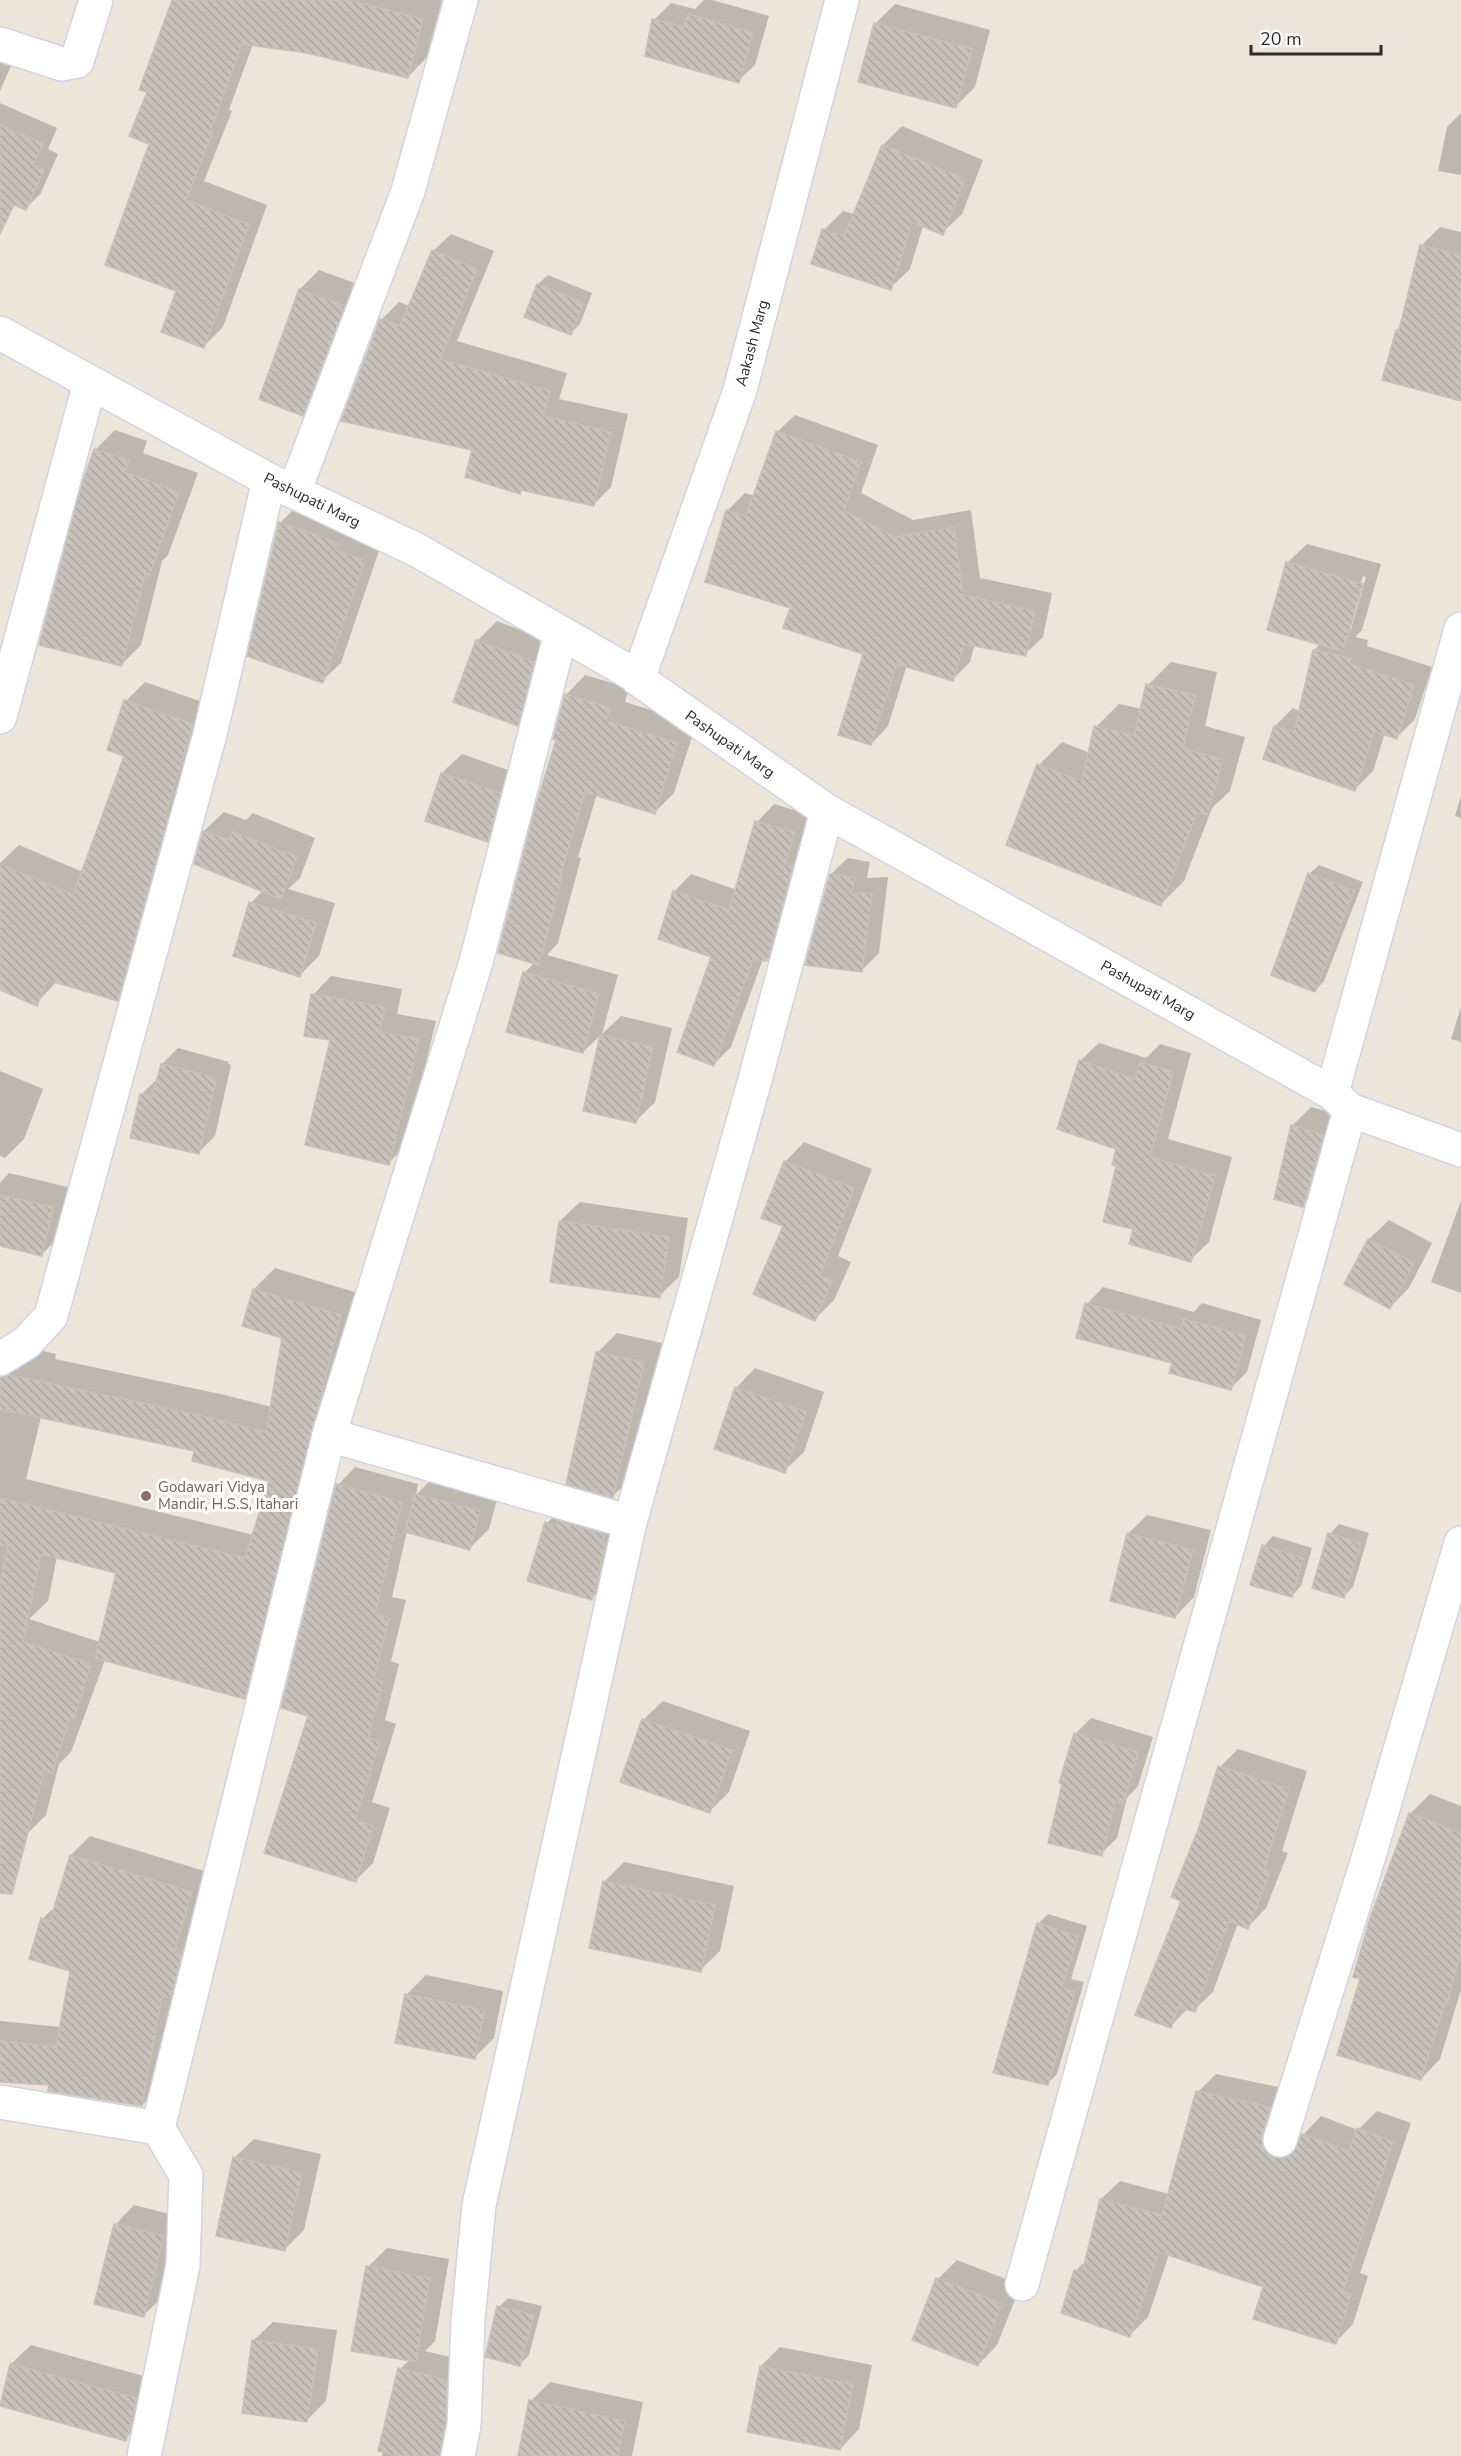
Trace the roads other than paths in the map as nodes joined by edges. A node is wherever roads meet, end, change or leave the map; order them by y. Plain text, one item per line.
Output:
1 (96, 0) edge
2 (461, 0) edge
3 (842, 0) edge
4 (0, 44) edge
5 (0, 333) edge
6 (90, 382) junction
7 (282, 486) junction
8 (1461, 629) edge
9 (561, 633) junction
10 (638, 679) junction
11 (0, 717) edge
12 (826, 811) junction
13 (1341, 1101) junction
14 (1461, 1150) edge
15 (0, 1359) edge
16 (329, 1435) junction
17 (630, 1522) junction
18 (1461, 1543) edge
19 (0, 2102) edge
20 (158, 2128) junction
21 (1280, 2140) dead end
22 (1022, 2284) dead end
23 (144, 2456) edge
24 (459, 2456) edge

1 - 4 street
2 - 7 street
3 - 10 street, Aakash Marg
5 - 6 street, Pashupati Marg
6 - 7 street, Pashupati Marg
6 - 11 street
7 - 9 street, Pashupati Marg
7 - 15 street
8 - 13 street
9 - 10 street, Pashupati Marg
9 - 16 street
10 - 12 street, Pashupati Marg
12 - 13 street, Pashupati Marg
12 - 17 street
13 - 14 street, Pashupati Marg
13 - 22 street
16 - 17 street
16 - 20 street
17 - 24 street
18 - 21 street
19 - 20 street
20 - 23 street

